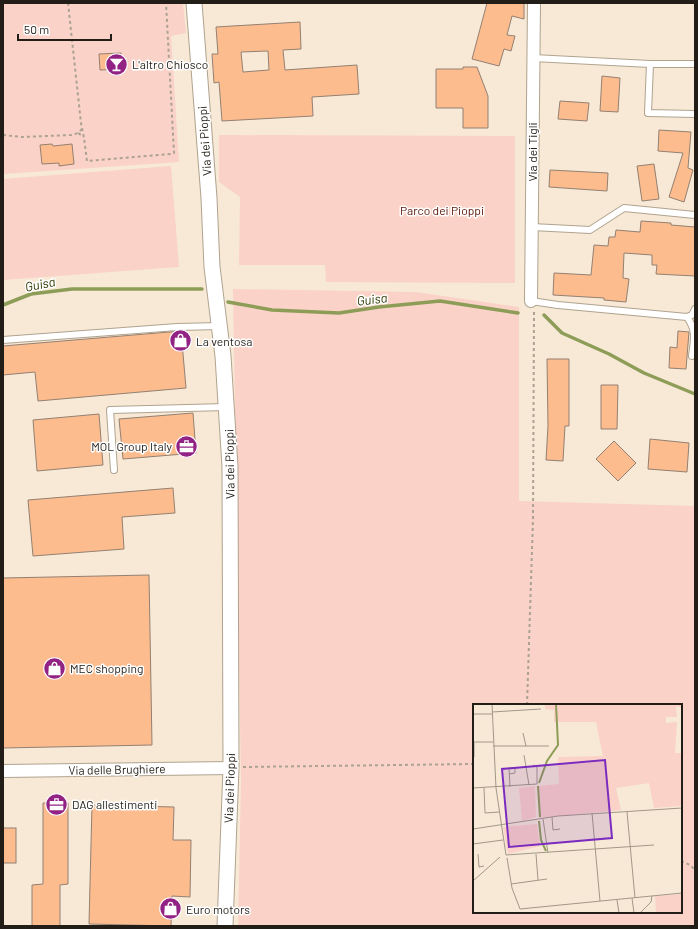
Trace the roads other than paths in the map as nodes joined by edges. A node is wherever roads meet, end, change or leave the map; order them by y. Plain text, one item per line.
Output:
1 (194, 3) edge
2 (534, 3) edge
3 (533, 58) junction
4 (650, 64) junction
5 (695, 64) edge
6 (695, 114) edge
7 (695, 215) edge
8 (532, 227) junction
9 (531, 301) joint
10 (695, 309) edge
11 (687, 317) junction
12 (220, 326) junction
13 (3, 340) edge
14 (692, 356) dead end
15 (227, 407) junction
16 (114, 470) dead end
17 (230, 768) junction
18 (3, 771) edge
19 (225, 926) edge

1 - 12 street, Via dei Pioppi
2 - 3 street, Via dei Tigli
3 - 4 lane
3 - 8 street, Via dei Tigli
4 - 5 lane
4 - 6 lane
7 - 8 lane
8 - 9 street, Via dei Tigli
9 - 11 lane
10 - 11 lane
11 - 14 lane
12 - 13 lane
12 - 15 street, Via dei Pioppi
15 - 16 lane
15 - 17 street, Via dei Pioppi
17 - 18 street, Via delle Brughiere
17 - 19 street, Via dei Pioppi

